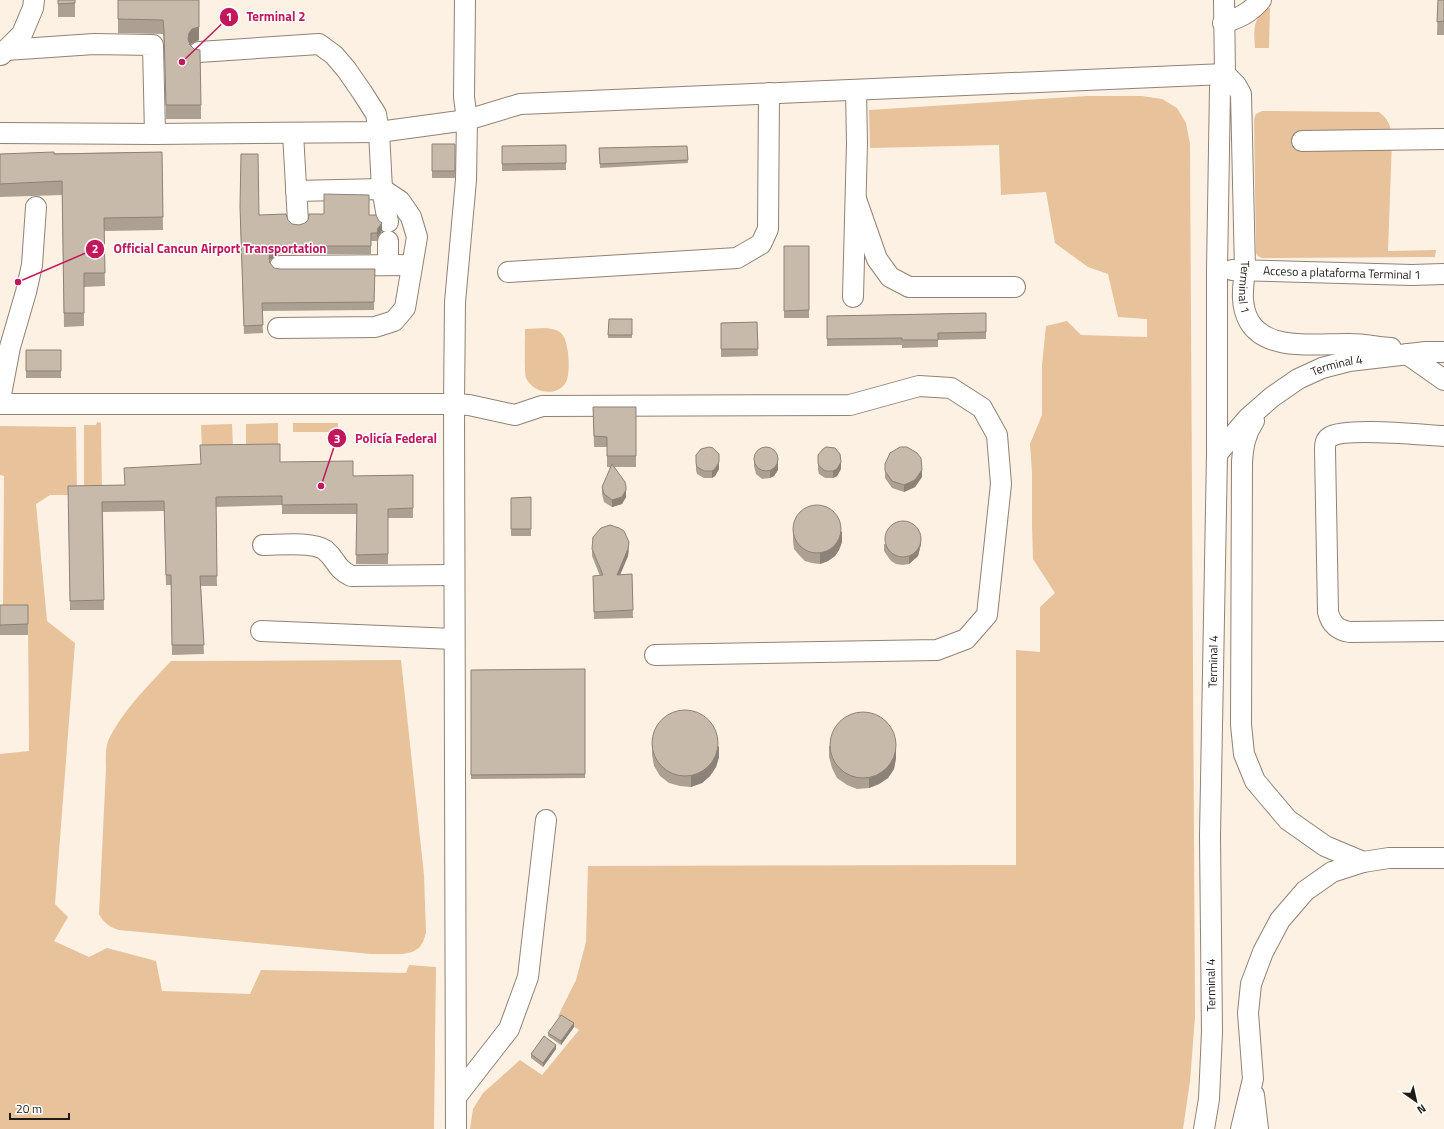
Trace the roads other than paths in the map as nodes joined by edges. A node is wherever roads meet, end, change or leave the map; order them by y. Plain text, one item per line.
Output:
1 (34, 0) edge
2 (465, 0) edge
3 (1224, 0) edge
4 (1261, 0) edge
5 (1223, 23) junction
6 (199, 52) edge
7 (3, 53) edge
8 (1225, 74) junction
9 (856, 90) junction
10 (769, 93) junction
11 (467, 120) junction
12 (293, 132) junction
13 (379, 132) junction
14 (0, 133) edge
15 (155, 134) junction
16 (1444, 139) edge
17 (1302, 141) dead end
18 (382, 188) junction
19 (296, 191) junction
20 (856, 199) junction
21 (36, 207) dead end
22 (298, 222) dead end
23 (388, 265) junction
24 (412, 265) junction
25 (280, 266) dead end
26 (1217, 270) junction
27 (1245, 270) junction
28 (508, 272) dead end
29 (1444, 274) edge
30 (1015, 288) dead end
31 (853, 297) dead end
32 (278, 328) dead end
33 (1425, 353) edge
34 (1444, 365) edge
35 (1444, 380) edge
36 (1272, 396) junction
37 (0, 400) edge
38 (0, 404) edge
39 (461, 404) junction
40 (1444, 436) edge
41 (1217, 454) junction
42 (263, 545) dead end
43 (454, 575) junction
44 (261, 631) dead end
45 (1444, 631) edge
46 (454, 639) junction
47 (655, 654) dead end
48 (546, 820) dead end
49 (1444, 858) edge
50 (1362, 862) junction
51 (1252, 1079) junction
52 (456, 1097) junction
53 (456, 1129) edge
54 (1204, 1129) edge
55 (1241, 1129) edge
56 (1258, 1129) edge

1 - 7 street
2 - 11 street
3 - 5 street
4 - 5 street
5 - 8 street
6 - 13 street
7 - 15 street
8 - 9 street
8 - 26 street
8 - 27 street, Terminal 1
9 - 10 street
9 - 20 street
10 - 11 street
10 - 28 street
11 - 13 street
11 - 39 street
12 - 13 street
12 - 15 street
12 - 19 street
13 - 18 street
14 - 15 street
16 - 17 street
18 - 19 street
18 - 23 street
18 - 24 street
19 - 22 street
20 - 30 street
20 - 31 street
21 - 37 street
23 - 24 street
23 - 25 street
24 - 32 street
26 - 27 street, Acceso a plataforma Terminal 1
26 - 41 street
27 - 29 street, Acceso a plataforma Terminal 1
27 - 33 street, Terminal 1
33 - 34 street
33 - 35 street
33 - 36 street, Terminal 4
36 - 41 street, Terminal 4
36 - 50 street
38 - 39 street
39 - 43 street
39 - 47 street
40 - 45 street
41 - 54 street, Terminal 4
42 - 43 street
43 - 46 street
44 - 46 street
46 - 52 street
48 - 52 street
49 - 50 street
50 - 51 street
51 - 55 street
51 - 56 street
52 - 53 street

